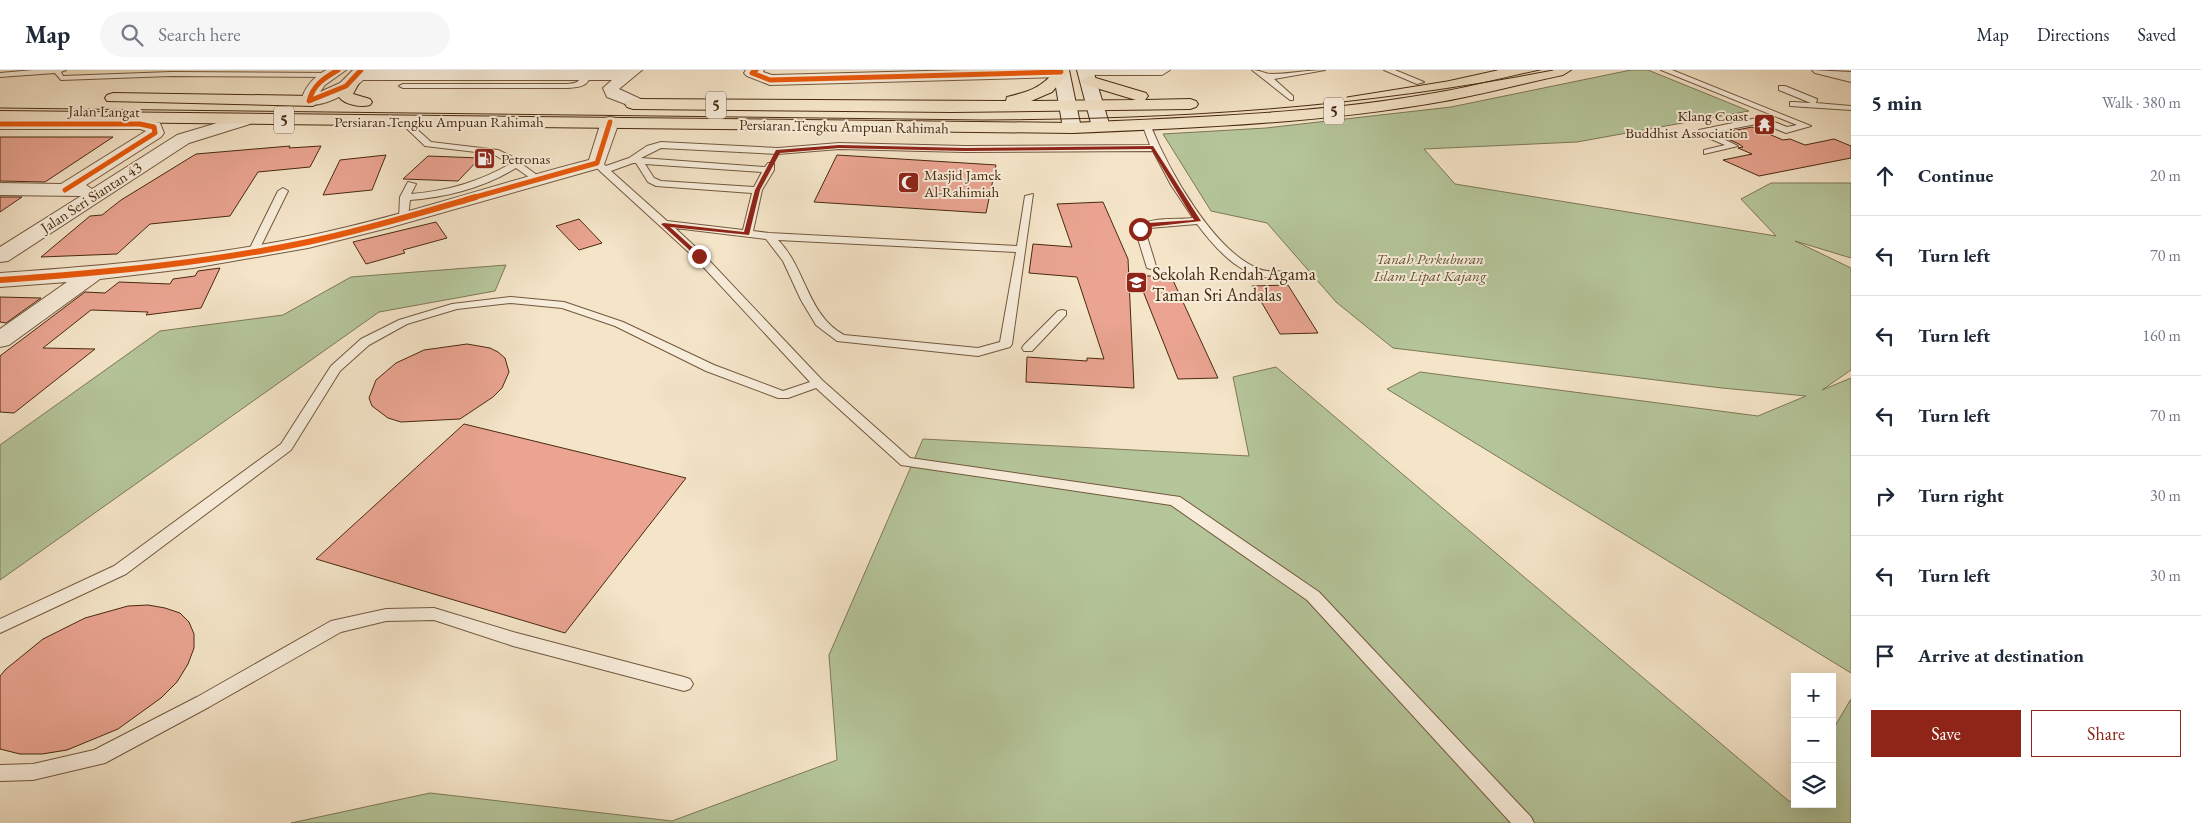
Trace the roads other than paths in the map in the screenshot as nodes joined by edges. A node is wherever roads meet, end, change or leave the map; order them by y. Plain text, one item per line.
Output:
1 (103, 70) edge
2 (1162, 70) edge
3 (1256, 70) edge
4 (1321, 70) edge
5 (1563, 70) edge
6 (1665, 70) edge
7 (1824, 70) edge
8 (60, 71) edge
9 (754, 71) edge
10 (1061, 71) edge
11 (173, 72) edge
12 (334, 72) edge
13 (630, 72) edge
14 (29, 73) junction
15 (423, 73) edge
16 (552, 73) edge
17 (889, 73) edge
18 (1086, 74) edge
19 (0, 75) edge
20 (357, 75) edge
21 (586, 76) junction
22 (1268, 77) junction
23 (1851, 77) edge
24 (1387, 78) edge
25 (1439, 78) dead end
26 (14, 83) dead end
27 (316, 84) junction
28 (1782, 88) dead end
29 (1308, 96) dead end
30 (406, 97) dead end
31 (101, 98) dead end
32 (1290, 98) junction
33 (1271, 99) dead end
34 (265, 101) junction
35 (309, 101) junction
36 (364, 102) junction
37 (384, 102) dead end
38 (602, 104) dead end
39 (639, 104) junction
40 (1793, 104) dead end
41 (1821, 105) junction
42 (1097, 106) junction
43 (952, 107) junction
44 (1069, 107) junction
45 (1851, 108) edge
46 (0, 116) edge
47 (182, 119) junction
48 (241, 120) junction
49 (324, 120) junction
50 (410, 120) junction
51 (610, 122) junction
52 (0, 124) edge
53 (1146, 124) junction
54 (1101, 127) junction
55 (1072, 128) junction
56 (183, 139) junction
57 (1153, 148) junction
58 (778, 151) junction
59 (1707, 152) dead end
60 (635, 160) junction
61 (516, 164) junction
62 (600, 166) junction
63 (769, 170) junction
64 (536, 178) junction
65 (411, 184) dead end
66 (0, 189) edge
67 (65, 190) junction
68 (102, 190) junction
69 (758, 190) junction
70 (283, 191) dead end
71 (1030, 196) dead end
72 (404, 207) junction
73 (1198, 221) junction
74 (664, 224) junction
75 (747, 234) junction
76 (769, 236) junction
77 (1021, 249) junction
78 (253, 252) junction
79 (0, 256) edge
80 (1151, 266) dead end
81 (92, 274) junction
82 (1282, 274) dead end
83 (0, 280) edge
84 (1062, 312) dead end
85 (0, 340) edge
86 (1028, 348) dead end
87 (818, 384) junction
88 (0, 628) edge
89 (684, 684) dead end
90 (0, 774) edge
91 (1524, 823) edge

1 - 8 lane
2 - 18 street
3 - 22 lane
4 - 22 lane
5 - 53 highway, Persiaran Tengku Ampuan Rahimah / 5
6 - 59 lane
7 - 23 street
8 - 11 lane
8 - 14 lane
9 - 17 street
10 - 17 street
10 - 43 highway
10 - 44 street
11 - 12 lane
12 - 27 street
13 - 21 street
13 - 39 street
14 - 19 lane
14 - 26 lane
15 - 16 street
15 - 20 street
16 - 21 street
18 - 42 street
18 - 42 highway, Persiaran Tengku Ampuan Rahimah / 5
20 - 35 street
20 - 36 highway
21 - 30 lane
22 - 32 lane
24 - 25 highway
27 - 34 highway
27 - 35 street
28 - 41 lane
29 - 32 highway, 5
31 - 34 highway, Persiaran Tengku Ampuan Rahimah / 5
32 - 33 highway, 5
34 - 35 highway, Persiaran Tengku Ampuan Rahimah / 5
35 - 36 highway, Persiaran Tengku Ampuan Rahimah / 5
35 - 48 highway
35 - 49 highway
36 - 37 highway, Persiaran Tengku Ampuan Rahimah / 5
38 - 39 highway, Persiaran Tengku Ampuan Rahimah / 5
39 - 43 highway, Persiaran Tengku Ampuan Rahimah / 5
40 - 41 lane
41 - 45 lane
42 - 44 highway, Persiaran Tengku Ampuan Rahimah / 5
42 - 54 street
43 - 44 highway, Persiaran Tengku Ampuan Rahimah / 5
44 - 55 street
46 - 47 highway, Persiaran Tengku Ampuan Rahimah / 5
47 - 48 highway, Persiaran Tengku Ampuan Rahimah / 5
47 - 56 street
48 - 49 highway, Persiaran Tengku Ampuan Rahimah / 5
48 - 56 street, Jalan Seri Siantan 43
49 - 50 highway, Persiaran Tengku Ampuan Rahimah / 5
50 - 51 highway, Persiaran Tengku Ampuan Rahimah / 5
50 - 61 lane
51 - 55 highway, Persiaran Tengku Ampuan Rahimah / 5
51 - 62 street
52 - 67 street, Jalan Langat
53 - 54 highway, Persiaran Tengku Ampuan Rahimah / 5
53 - 57 lane
54 - 55 highway, Persiaran Tengku Ampuan Rahimah / 5
56 - 68 street, Jalan Seri Siantan 43
57 - 58 lane
57 - 73 lane
58 - 60 lane
58 - 63 lane
60 - 62 lane
60 - 63 lane
60 - 69 lane
61 - 64 lane
61 - 72 lane
62 - 64 street
62 - 74 lane
63 - 69 lane
64 - 72 street
65 - 72 lane
66 - 67 street
67 - 68 street
68 - 79 street, Jalan Seri Siantan 43
69 - 75 lane
70 - 78 lane
71 - 77 lane
72 - 78 street
73 - 80 lane
73 - 82 lane
74 - 75 lane
74 - 87 lane
75 - 76 lane
76 - 77 lane
76 - 77 lane
78 - 81 street
81 - 83 street
81 - 85 street
84 - 86 lane
87 - 88 lane
87 - 91 lane
89 - 90 lane

